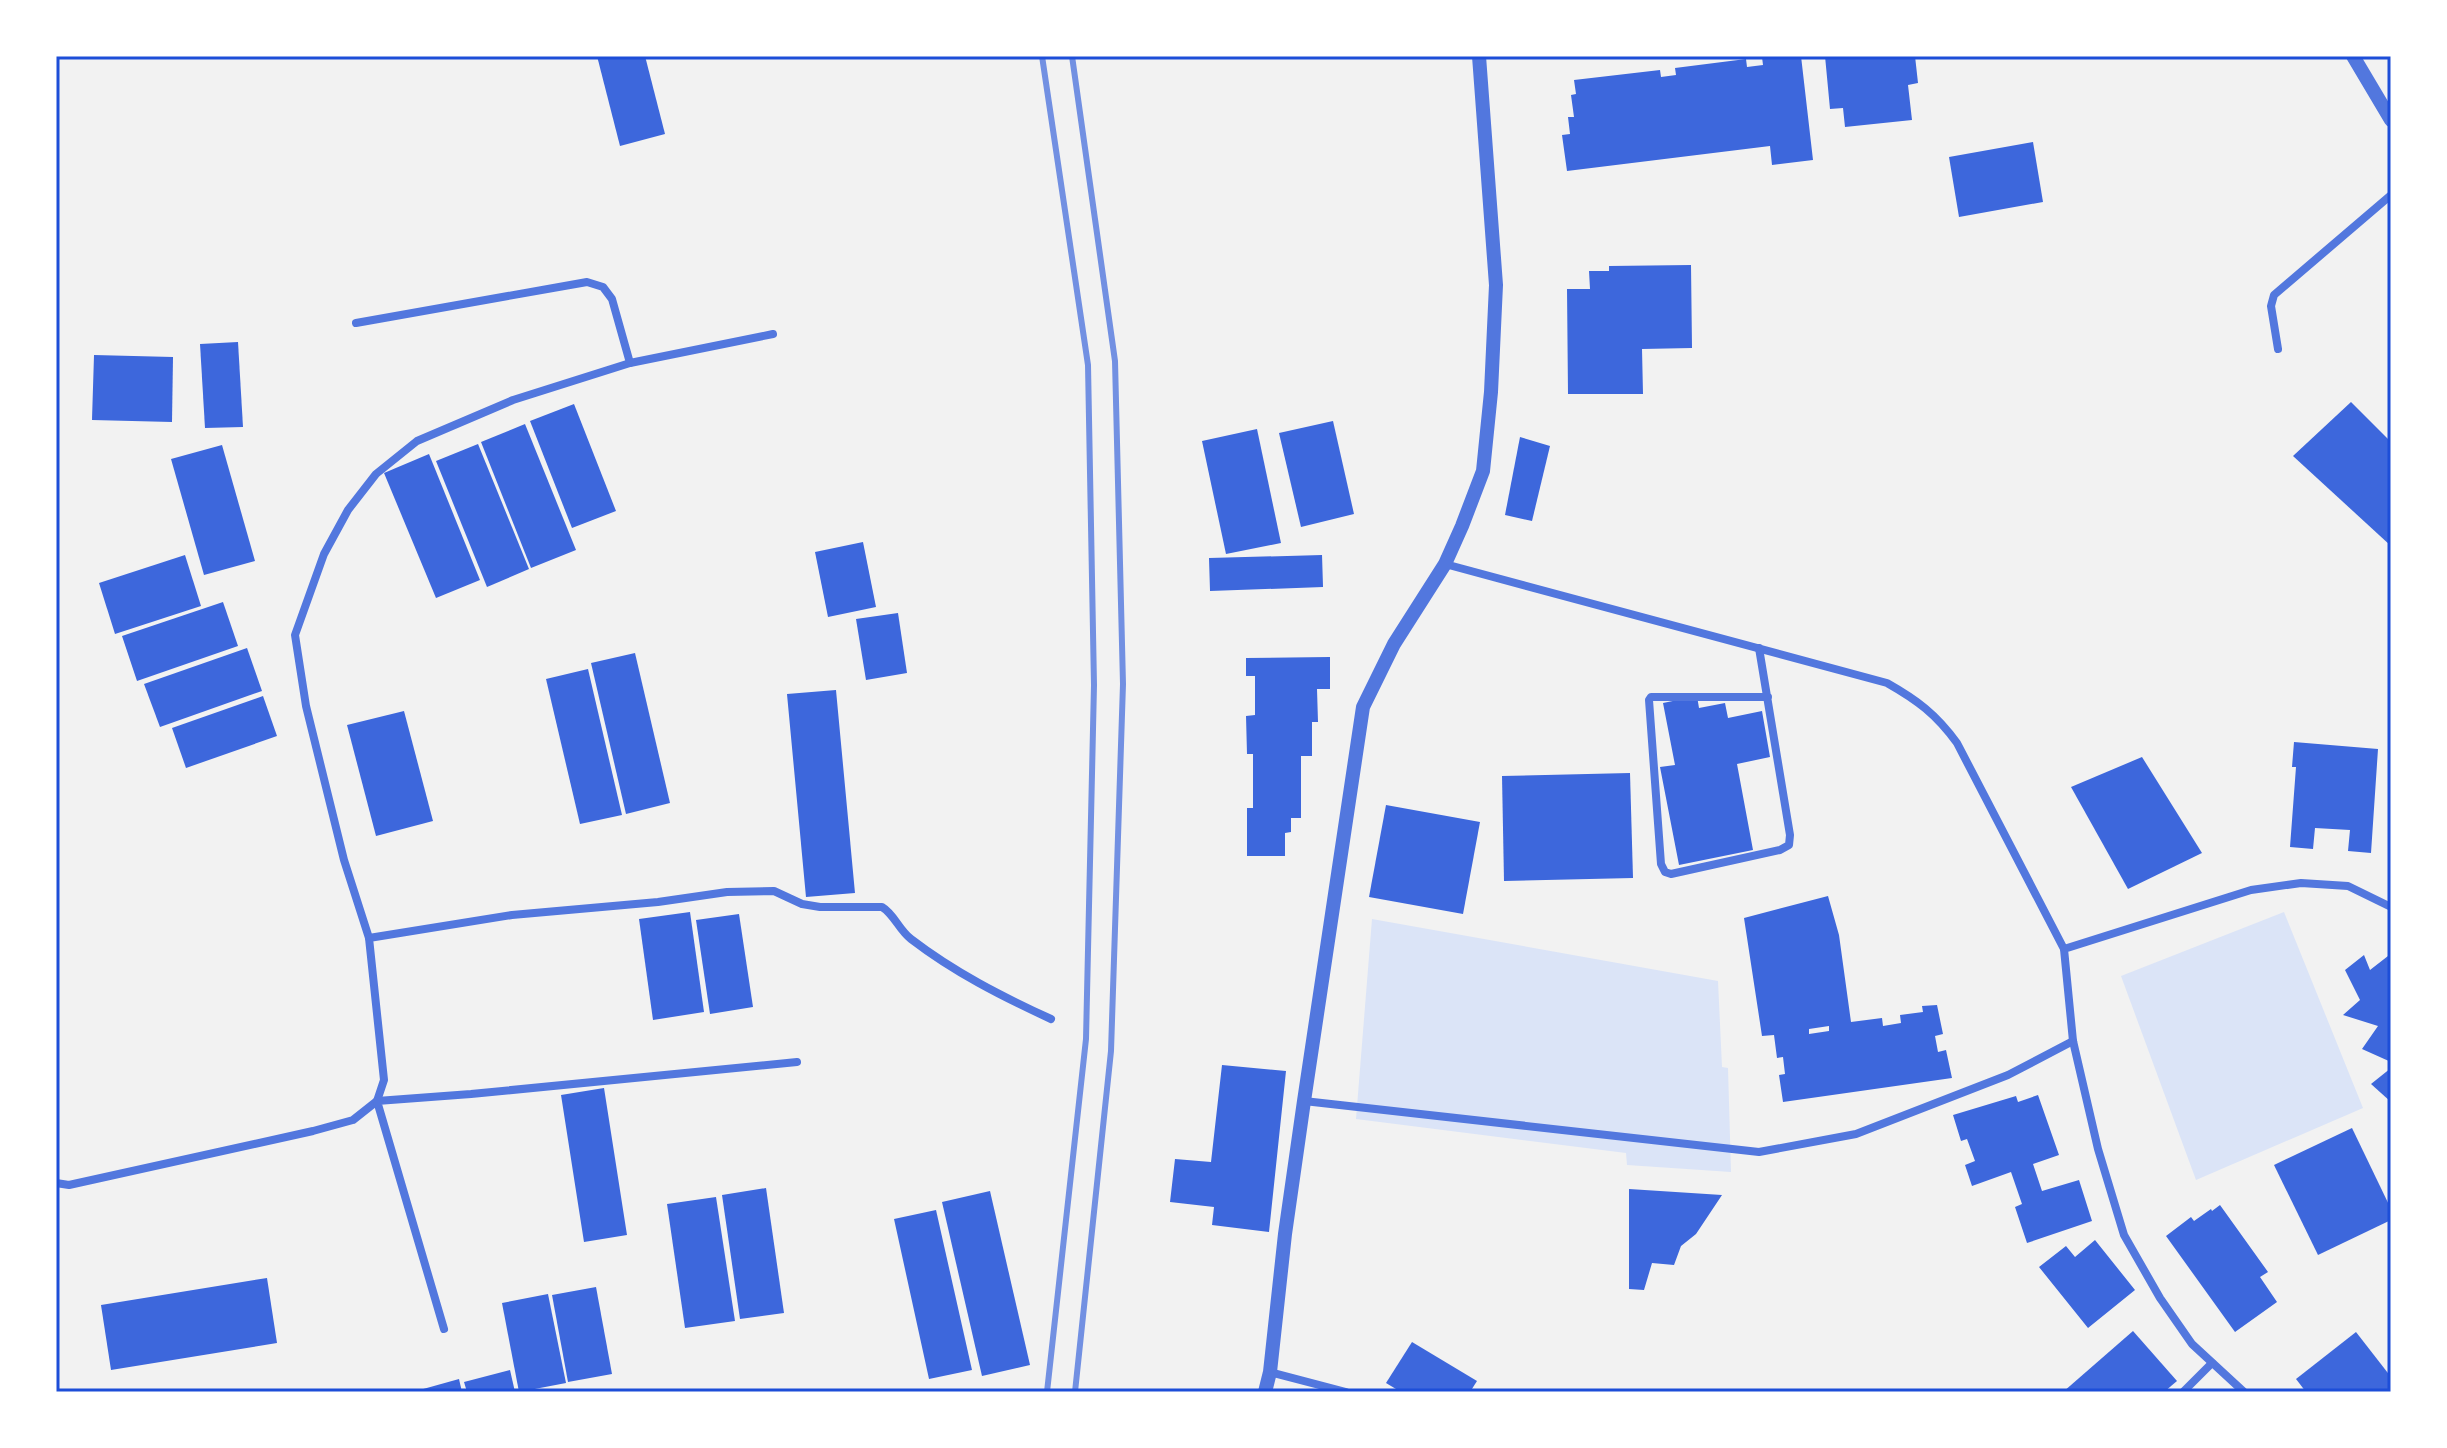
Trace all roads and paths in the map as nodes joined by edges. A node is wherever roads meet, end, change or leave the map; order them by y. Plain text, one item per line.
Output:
1 (1479, 56) edge
2 (2353, 56) edge
3 (2391, 120) edge
4 (2391, 195) edge
5 (356, 323) dead end
6 (773, 334) dead end
7 (2278, 349) dead end
8 (630, 363) junction
9 (1445, 564) junction
10 (1759, 648) junction
11 (1768, 697) junction
12 (2391, 907) edge
13 (369, 938) junction
14 (2064, 949) junction
15 (1051, 1019) dead end
16 (2073, 1041) junction
17 (797, 1062) dead end
18 (377, 1101) junction
19 (1304, 1101) junction
20 (56, 1183) edge
21 (444, 1329) dead end
22 (2212, 1363) junction
23 (1270, 1372) junction
24 (2189, 1390) edge
25 (1265, 1392) edge
26 (1346, 1392) edge
27 (2244, 1392) edge

1 - 9 street
2 - 3 street
4 - 7 street
5 - 8 street
6 - 8 street
8 - 13 street
9 - 10 street
9 - 19 street
10 - 11 street
10 - 14 street
11 - 11 street
12 - 14 street
13 - 15 street
13 - 18 street
14 - 16 street
16 - 19 street
16 - 22 street
17 - 18 street
18 - 20 street
18 - 21 street
19 - 23 street
22 - 24 street
22 - 27 street
23 - 25 street
23 - 26 street

